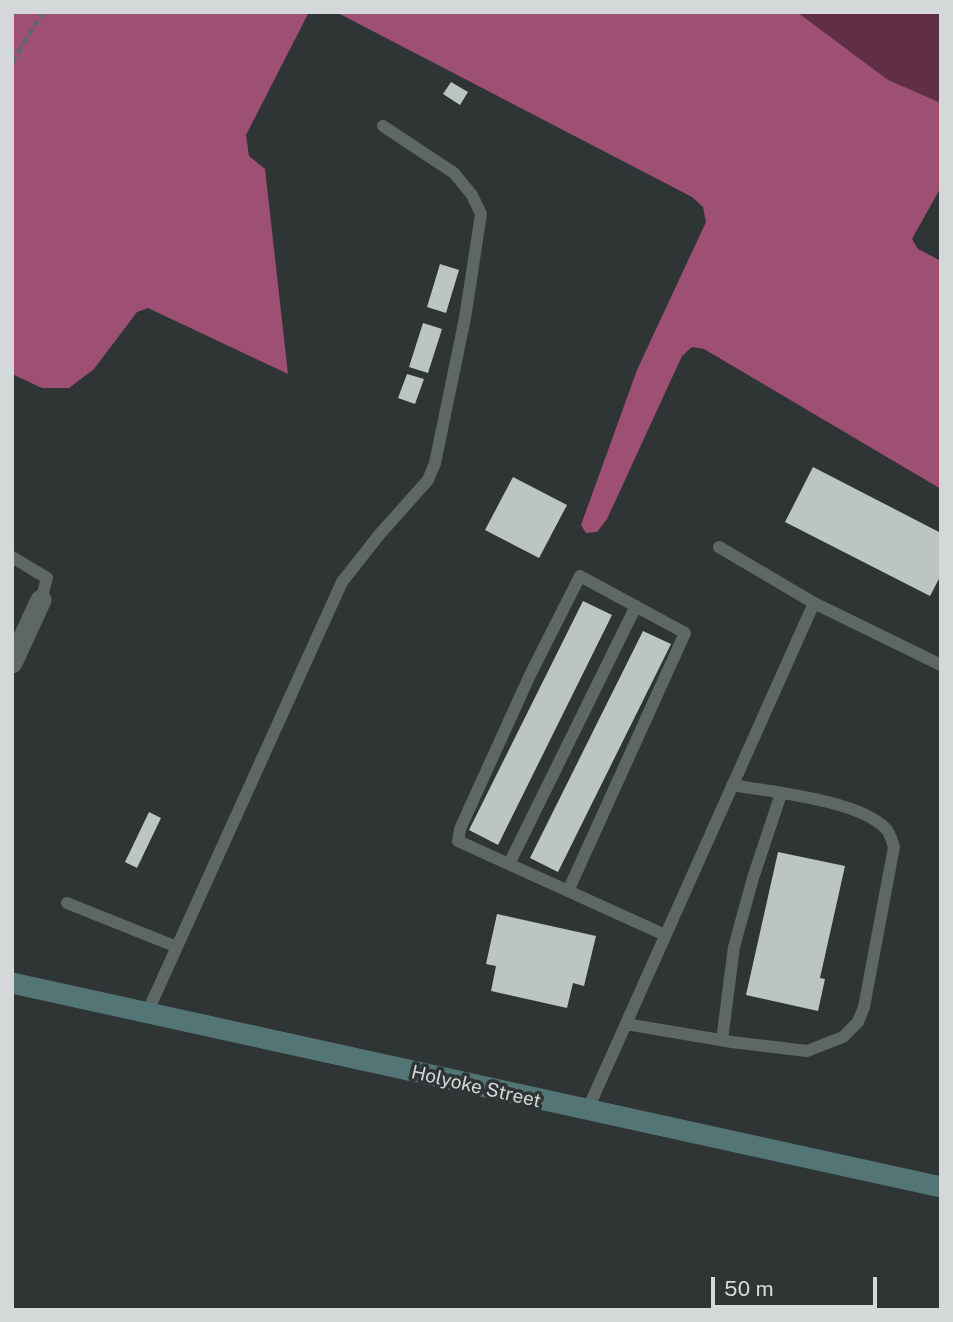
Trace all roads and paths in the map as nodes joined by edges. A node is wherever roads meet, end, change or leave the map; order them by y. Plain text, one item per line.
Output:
1 (44, 12) edge
2 (12, 62) edge
3 (383, 126) dead end
4 (719, 547) dead end
5 (12, 557) edge
6 (41, 600) joint
7 (814, 603) junction
8 (636, 606) junction
9 (12, 663) edge
10 (941, 665) edge
11 (732, 785) junction
12 (781, 794) junction
13 (509, 864) junction
14 (568, 891) junction
15 (67, 904) dead end
16 (665, 935) junction
17 (177, 947) junction
18 (12, 983) edge
19 (147, 1013) junction
20 (626, 1024) junction
21 (722, 1040) junction
22 (587, 1111) junction
23 (941, 1188) edge

1 - 2 path
3 - 17 lane
4 - 7 lane
5 - 6 lane
6 - 9 street
7 - 10 lane
7 - 11 lane
8 - 13 lane
8 - 13 lane
8 - 14 lane
11 - 12 lane
11 - 16 lane
12 - 21 lane
12 - 21 lane
13 - 14 lane
14 - 16 lane
15 - 17 lane
16 - 20 lane
17 - 19 lane
18 - 19 main road, Holyoke Street
19 - 22 main road, Holyoke Street
20 - 21 lane
20 - 22 lane
22 - 23 main road, Holyoke Street

